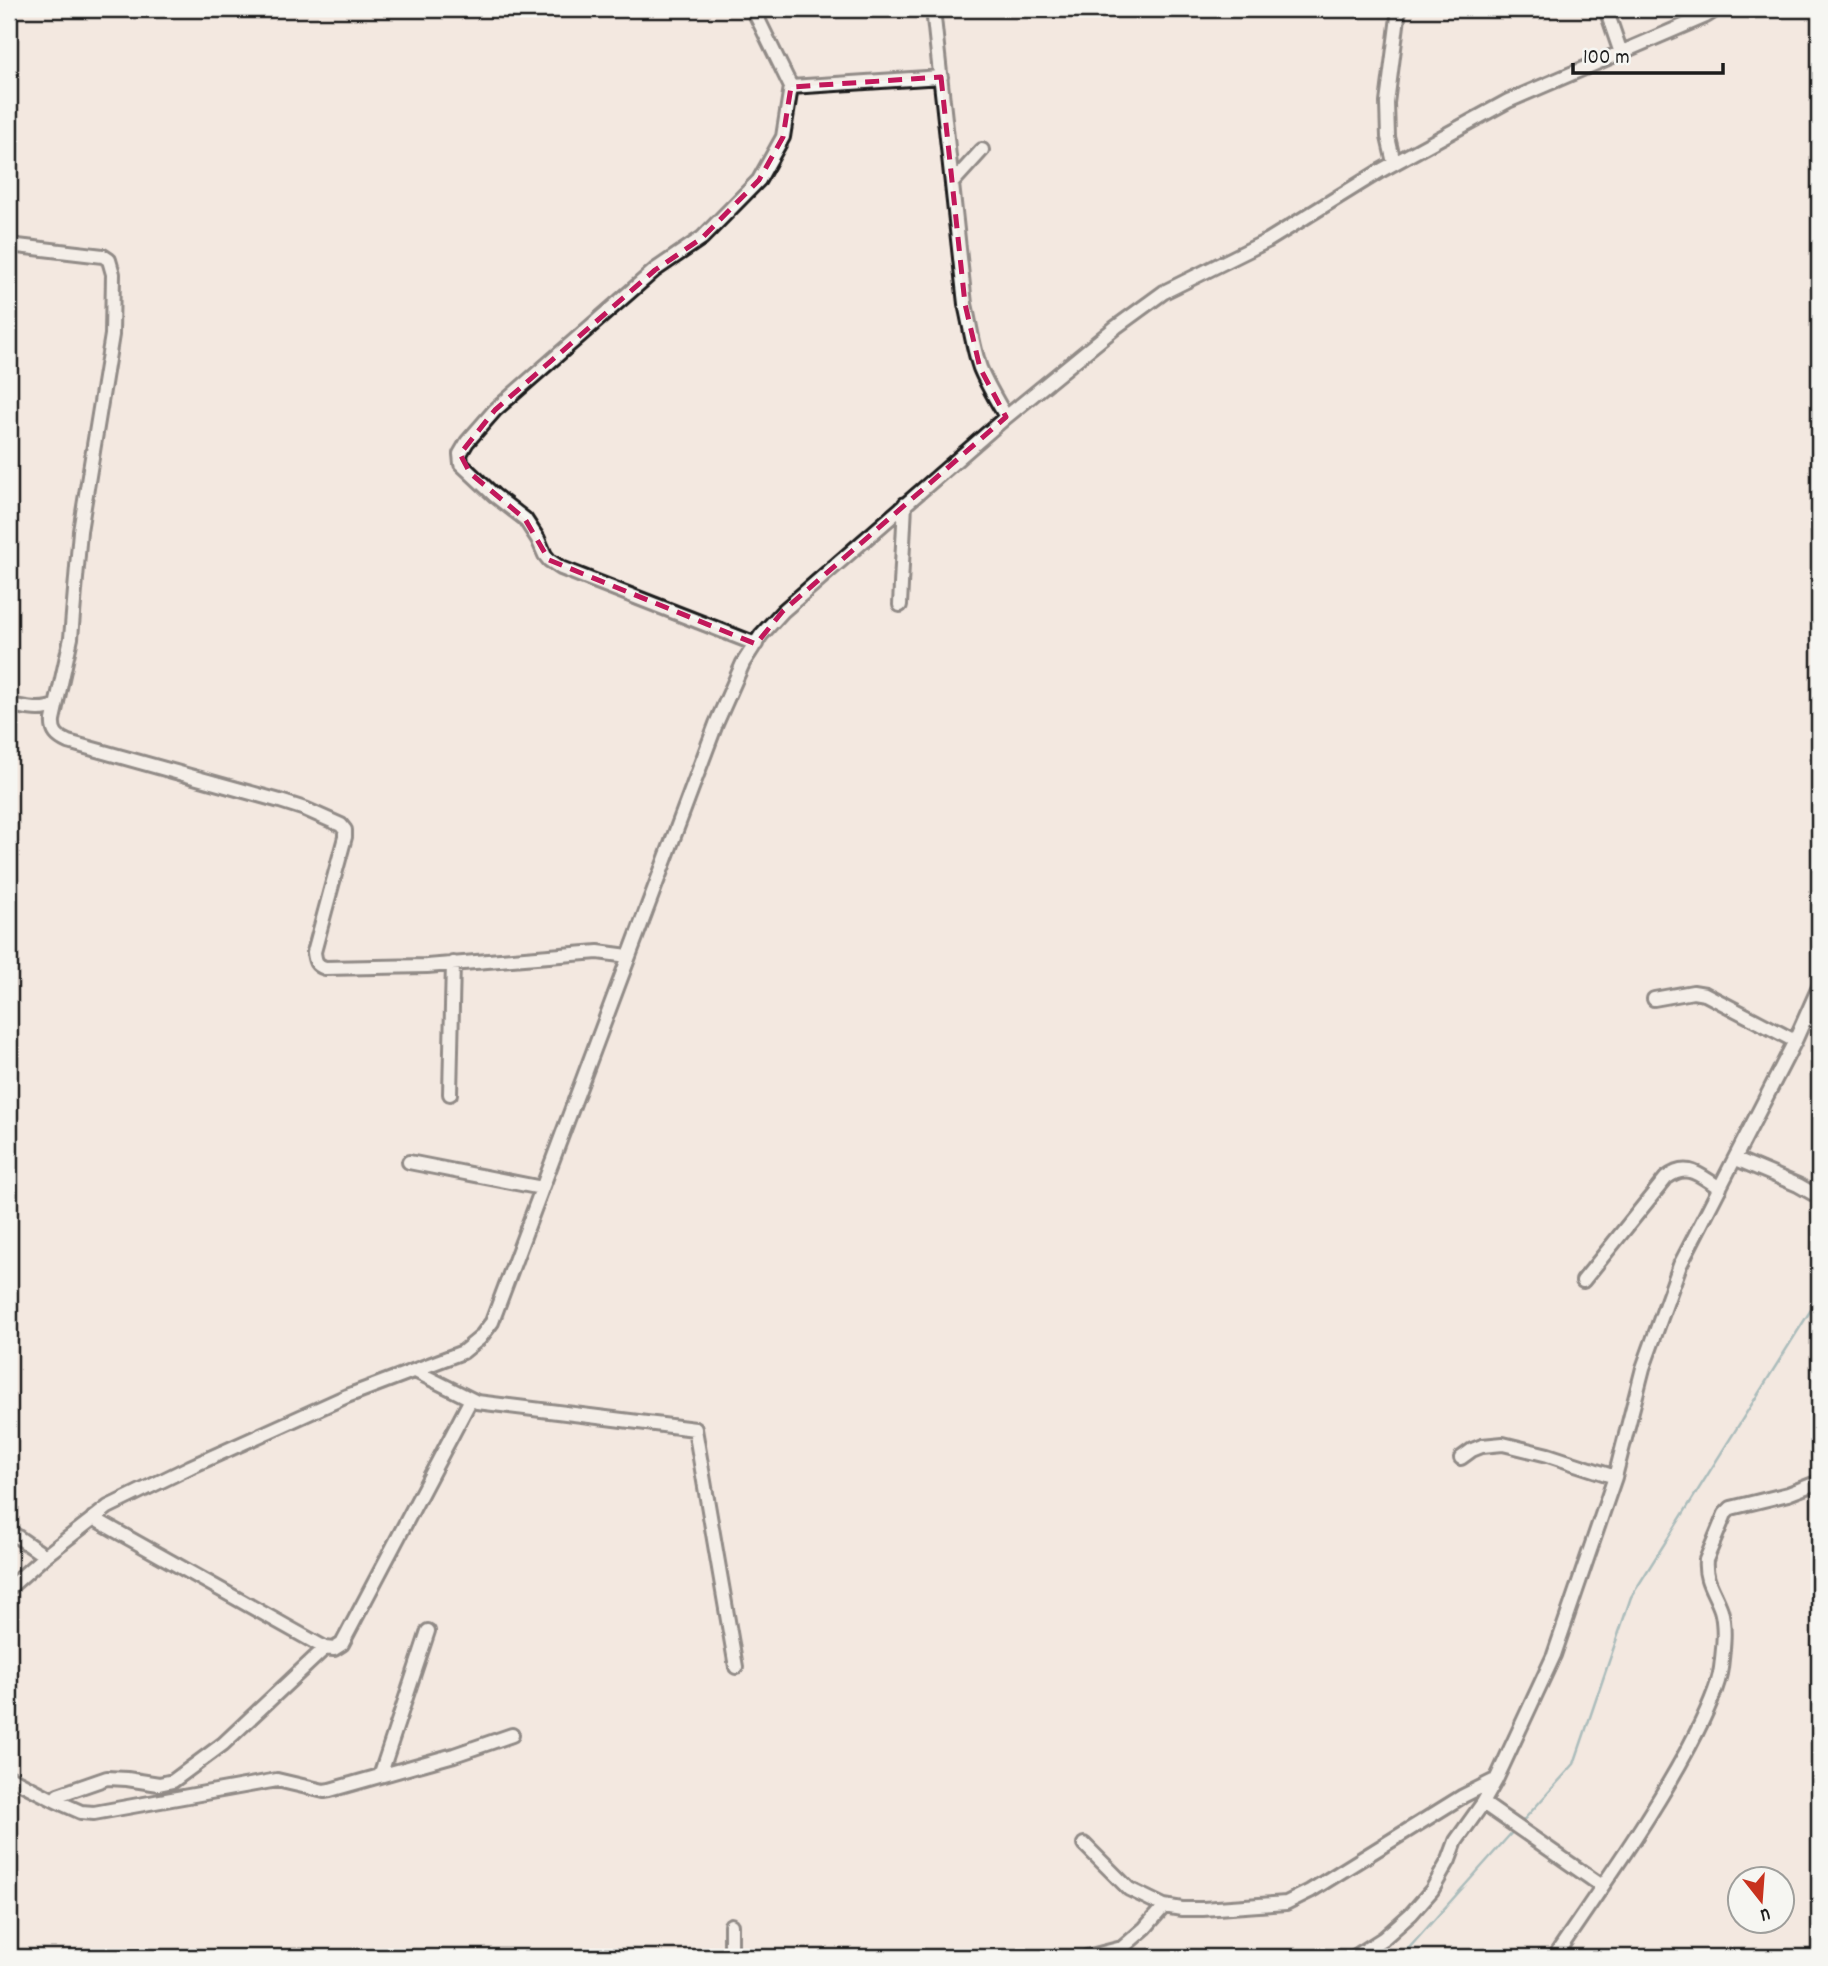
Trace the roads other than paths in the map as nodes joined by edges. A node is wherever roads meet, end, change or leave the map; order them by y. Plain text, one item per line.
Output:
1 (753, 9) edge
2 (933, 9) edge
3 (1399, 9) edge
4 (1606, 9) edge
5 (1717, 9) edge
6 (1621, 52) junction
7 (941, 77) junction
8 (791, 87) junction
9 (982, 150) dead end
10 (1394, 163) junction
11 (953, 182) junction
12 (9, 245) edge
13 (1006, 416) junction
14 (905, 504) junction
15 (900, 605) dead end
16 (756, 644) junction
17 (9, 705) edge
18 (56, 705) junction
19 (628, 956) junction
20 (453, 963) junction
21 (1819, 987) edge
22 (1654, 999) dead end
23 (1795, 1041) junction
24 (450, 1094) dead end
25 (1736, 1159) junction
26 (409, 1162) dead end
27 (542, 1188) junction
28 (1720, 1188) junction
29 (1819, 1197) edge
30 (1583, 1281) dead end
31 (415, 1371) junction
32 (471, 1399) junction
33 (1461, 1458) dead end
34 (1615, 1477) junction
35 (1819, 1482) edge
36 (93, 1518) junction
37 (9, 1531) edge
38 (45, 1556) junction
39 (9, 1588) edge
40 (428, 1631) dead end
41 (325, 1648) junction
42 (736, 1667) dead end
43 (512, 1735) dead end
44 (380, 1776) junction
45 (9, 1777) edge
46 (1496, 1780) junction
47 (56, 1801) junction
48 (1483, 1803) junction
49 (1084, 1844) dead end
50 (1602, 1886) junction
51 (1164, 1906) junction
52 (731, 1924) dead end
53 (732, 1957) edge
54 (1087, 1957) edge
55 (1354, 1957) edge
56 (1553, 1957) edge

1 - 8 street
2 - 7 street
3 - 10 street
4 - 6 street
5 - 6 street
6 - 10 street
7 - 8 street
7 - 11 street
8 - 16 street
9 - 11 street
10 - 13 street
11 - 13 street
12 - 18 street
13 - 14 street
14 - 15 street
14 - 16 street
16 - 19 street
17 - 18 street
18 - 20 street
19 - 20 street
19 - 27 street
20 - 24 street
21 - 23 street
22 - 23 street
23 - 25 street
25 - 28 street
25 - 29 street
26 - 27 street
27 - 31 street
28 - 30 street
28 - 34 street
31 - 32 street
31 - 36 street
32 - 41 street
32 - 42 street
33 - 34 street
34 - 46 street
35 - 50 street
36 - 38 street
36 - 41 street
37 - 38 street
38 - 39 street
40 - 44 street
41 - 47 street
43 - 44 street
44 - 47 street
45 - 47 street
46 - 48 street
46 - 51 street
48 - 50 street
48 - 55 street
49 - 51 street
50 - 56 street
51 - 54 street
52 - 53 street

